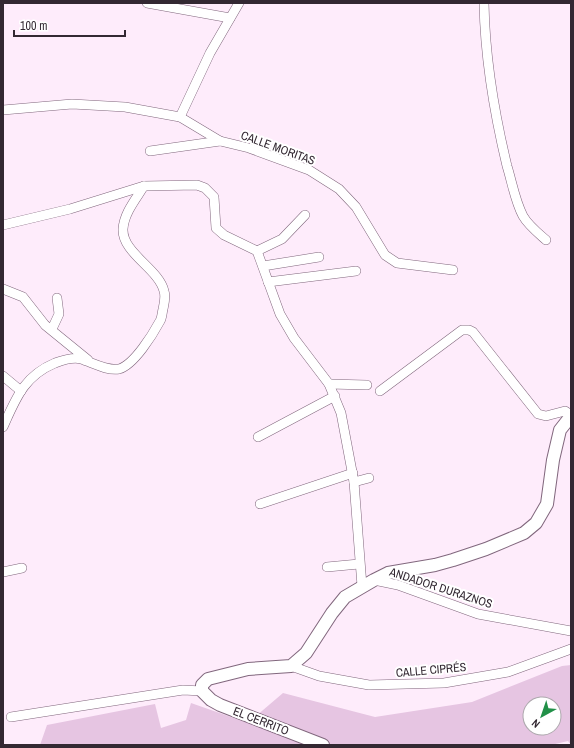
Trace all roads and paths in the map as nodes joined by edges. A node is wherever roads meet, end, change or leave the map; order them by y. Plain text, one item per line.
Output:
1 (147, 3) edge
2 (239, 3) edge
3 (484, 3) edge
4 (230, 18) junction
5 (3, 110) edge
6 (180, 117) junction
7 (220, 141) junction
8 (150, 151) dead end
9 (144, 186) junction
10 (305, 215) dead end
11 (3, 225) edge
12 (546, 240) dead end
13 (257, 251) junction
14 (319, 257) dead end
15 (263, 266) junction
16 (453, 270) dead end
17 (356, 271) dead end
18 (268, 282) junction
19 (3, 289) edge
20 (57, 298) dead end
21 (52, 330) junction
22 (92, 363) junction
23 (3, 376) edge
24 (329, 384) junction
25 (367, 385) dead end
26 (21, 390) junction
27 (380, 391) dead end
28 (335, 396) junction
29 (571, 416) edge
30 (3, 427) edge
31 (258, 437) dead end
32 (354, 478) junction
33 (369, 478) dead end
34 (260, 504) dead end
35 (359, 564) junction
36 (327, 567) dead end
37 (22, 568) dead end
38 (3, 572) edge
39 (374, 580) junction
40 (362, 586) junction
41 (571, 630) edge
42 (571, 649) edge
43 (291, 666) junction
44 (202, 691) junction
45 (11, 717) dead end
46 (323, 745) edge

1 - 4 street
2 - 4 street
3 - 12 street
4 - 6 street
5 - 6 street, CALLE MORITAS
6 - 7 street, CALLE MORITAS
7 - 8 street
7 - 16 street, CALLE MORITAS
9 - 11 street
9 - 13 street
9 - 22 street
10 - 13 street
13 - 15 street
14 - 15 street
15 - 18 street
17 - 18 street
18 - 24 street
19 - 21 street
20 - 21 street
21 - 22 street
22 - 26 street
23 - 26 street
24 - 25 street
24 - 28 street
26 - 30 street
27 - 29 street
28 - 31 street
28 - 32 street
29 - 39 main road
32 - 33 street
32 - 34 street
32 - 35 street
35 - 36 street
35 - 40 street
37 - 38 street
39 - 40 main road
39 - 41 street, ANDADOR DURAZNOS
40 - 43 main road
42 - 43 street, CALLE CIPRÉS
43 - 44 main road
44 - 45 street
44 - 46 main road, EL CERRITO

